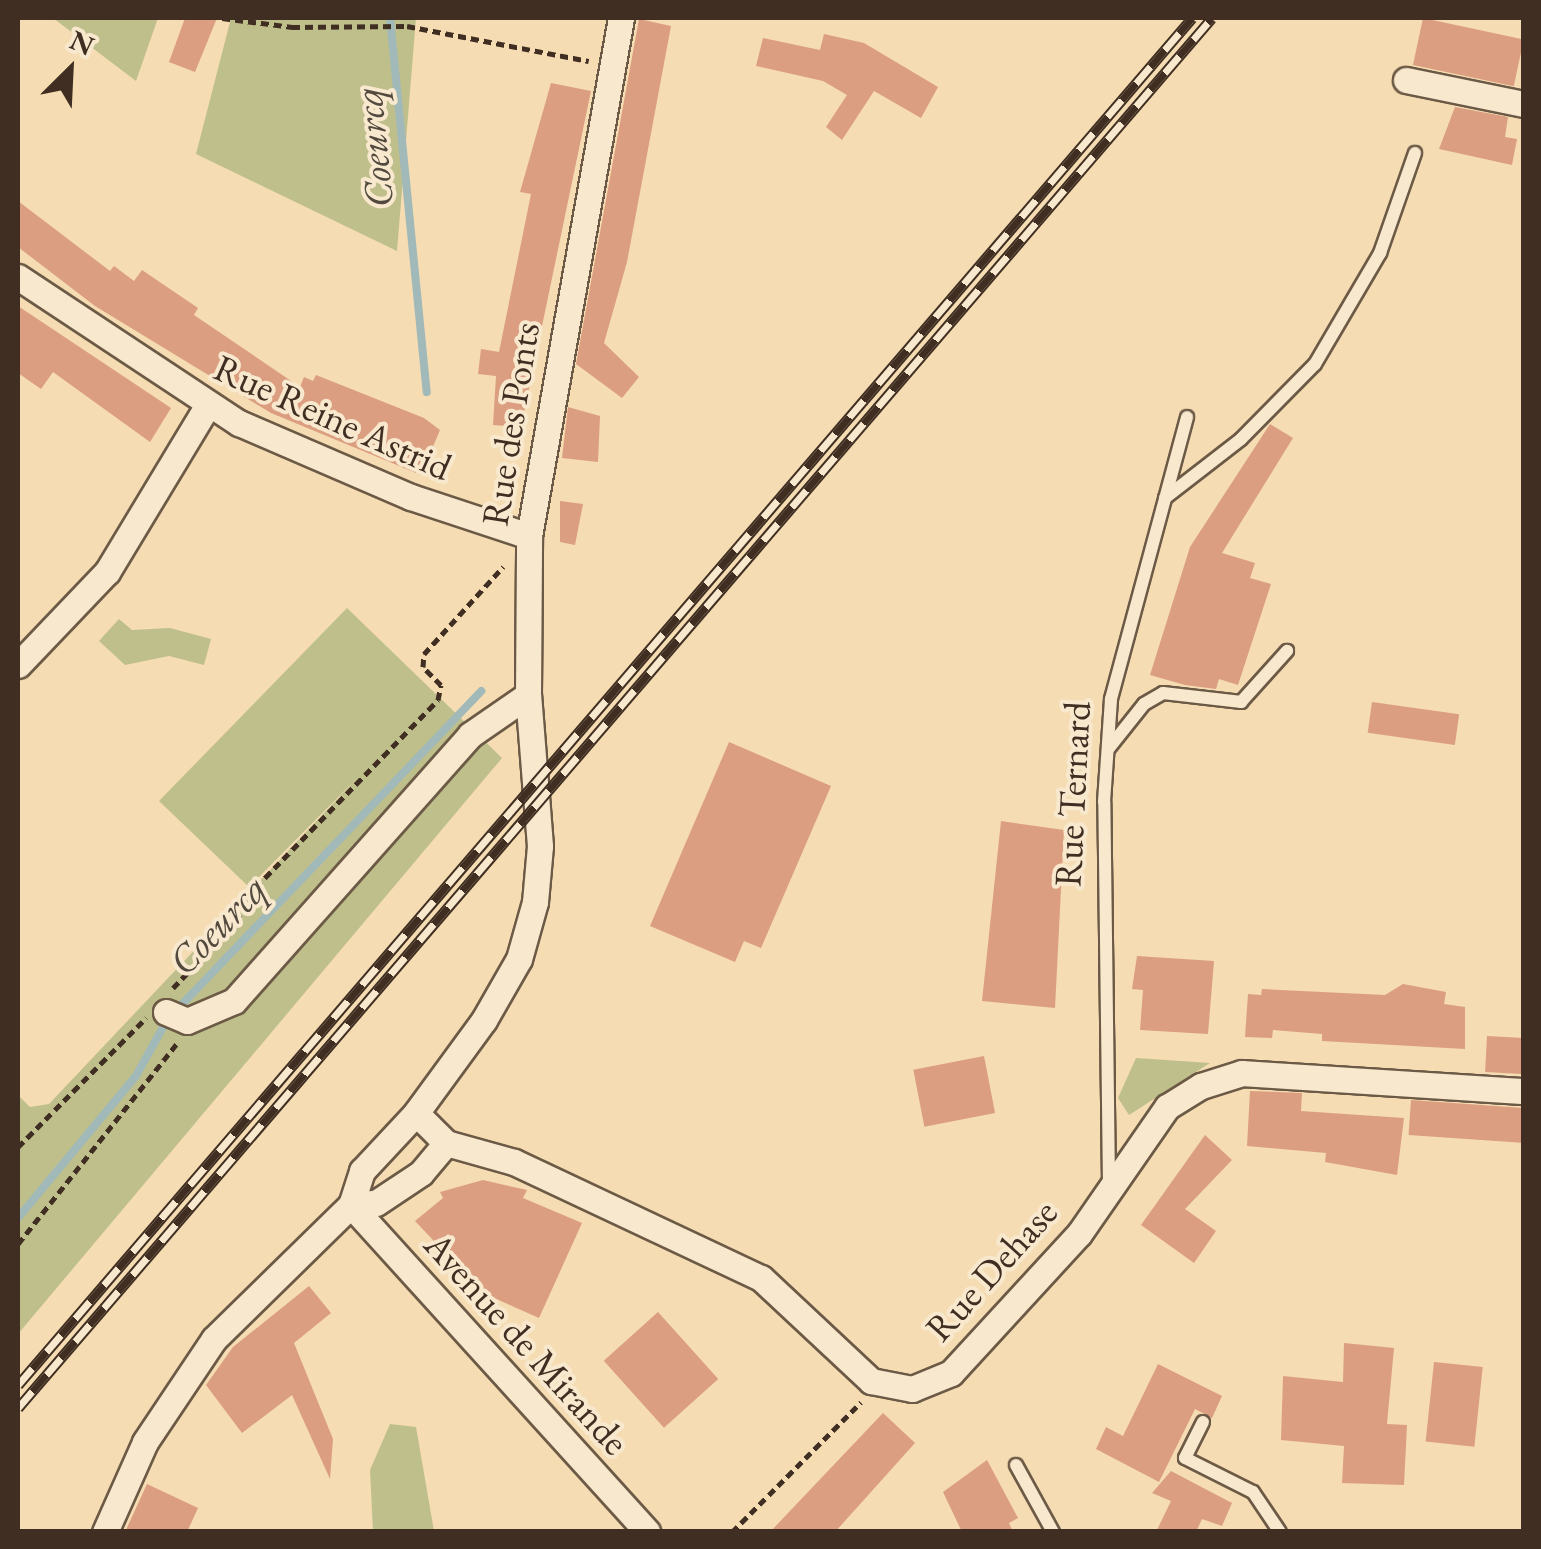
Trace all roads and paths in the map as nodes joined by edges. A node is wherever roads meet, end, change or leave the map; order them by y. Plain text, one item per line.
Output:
1 (222, 18) edge
2 (621, 18) edge
3 (610, 62) junction
4 (1406, 80) dead end
5 (1524, 104) edge
6 (1416, 153) dead end
7 (18, 276) edge
8 (207, 406) junction
9 (1187, 418) dead end
10 (1165, 498) junction
11 (529, 536) junction
12 (528, 565) junction
13 (1287, 652) dead end
14 (18, 665) edge
15 (528, 695) junction
16 (1108, 750) junction
17 (172, 1009) junction
18 (1524, 1092) edge
19 (416, 1113) junction
20 (446, 1143) junction
21 (18, 1147) edge
22 (1109, 1184) junction
23 (351, 1205) junction
24 (18, 1244) edge
25 (871, 1382) junction
26 (1203, 1422) dead end
27 (1016, 1465) dead end
28 (106, 1532) edge
29 (647, 1532) edge
30 (732, 1532) edge
31 (1053, 1532) edge
32 (1280, 1532) edge

1 - 3 path
2 - 3 street, Rue des Ponts
3 - 11 street, Rue des Ponts
4 - 5 street
6 - 10 lane
7 - 8 street, Rue Reine Astrid
8 - 11 street, Rue Reine Astrid
8 - 14 street
9 - 10 lane, Rue Ternard
10 - 16 lane, Rue Ternard
11 - 12 street, Rue des Ponts
12 - 15 street, Rue des Ponts
12 - 17 path
13 - 16 lane
15 - 17 street
15 - 19 street, Rue des Ponts
16 - 22 lane, Rue Ternard
17 - 21 path
17 - 24 path
18 - 22 street, Rue Dehase
19 - 20 street
19 - 23 street, Rue des Ponts
20 - 23 street
20 - 25 street
22 - 25 street, Rue Dehase
23 - 28 street
23 - 29 street, Avenue de Mirande
25 - 30 path
26 - 32 lane
27 - 31 lane

